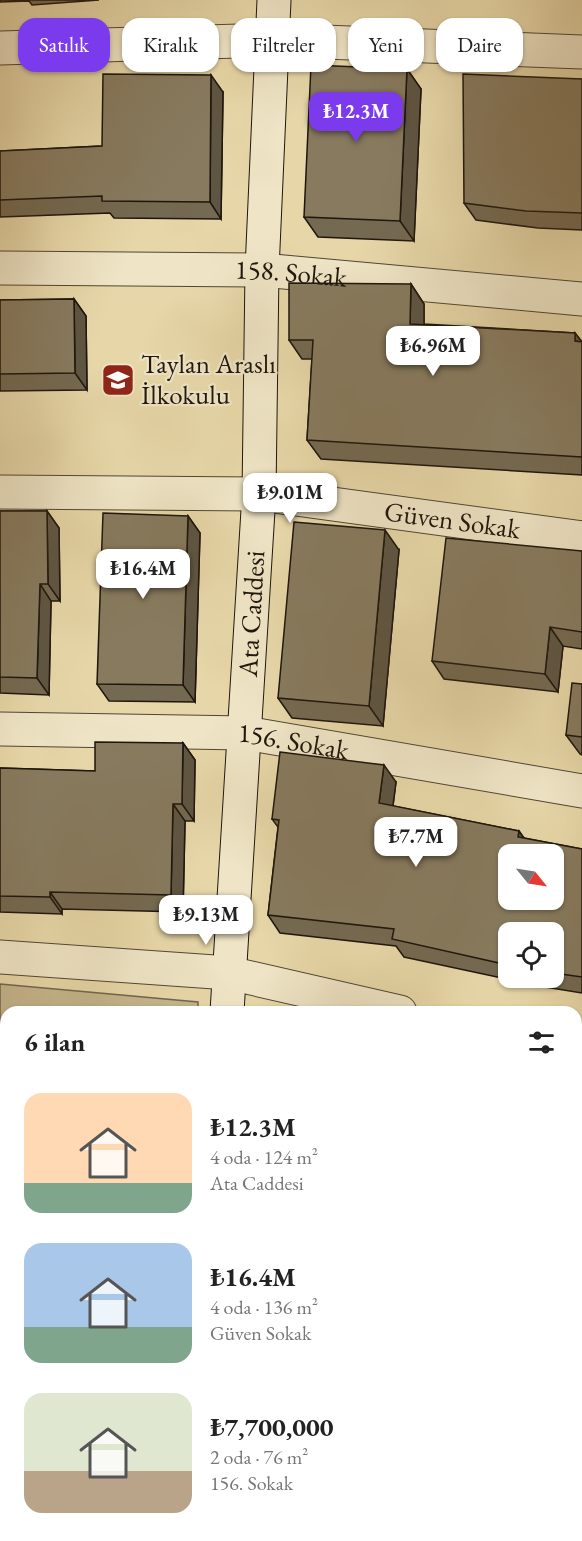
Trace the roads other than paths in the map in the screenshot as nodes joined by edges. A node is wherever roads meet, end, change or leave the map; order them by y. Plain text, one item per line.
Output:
1 (274, 0) edge
2 (274, 18) edge
3 (231, 41) edge
4 (336, 42) edge
5 (0, 48) edge
6 (582, 52) edge
7 (271, 72) edge
8 (0, 268) edge
9 (262, 270) junction
10 (582, 299) edge
11 (0, 492) edge
12 (259, 494) junction
13 (582, 538) edge
14 (0, 729) edge
15 (245, 733) junction
16 (582, 791) edge
17 (0, 957) edge
18 (229, 973) junction
19 (227, 1006) edge
20 (374, 1006) edge

1 - 2 street, Ata Caddesi
3 - 5 street
4 - 6 street
7 - 9 street, Ata Caddesi
8 - 9 street, 158. Sokak
9 - 10 street, 158. Sokak
9 - 12 street, Ata Caddesi
11 - 12 street, Güven Sokak
12 - 13 street, Güven Sokak
12 - 15 street, Ata Caddesi
14 - 15 street, 156. Sokak
15 - 16 street, 156. Sokak
15 - 18 street, Ata Caddesi
17 - 18 street
18 - 19 street, Ata Caddesi
18 - 20 street

